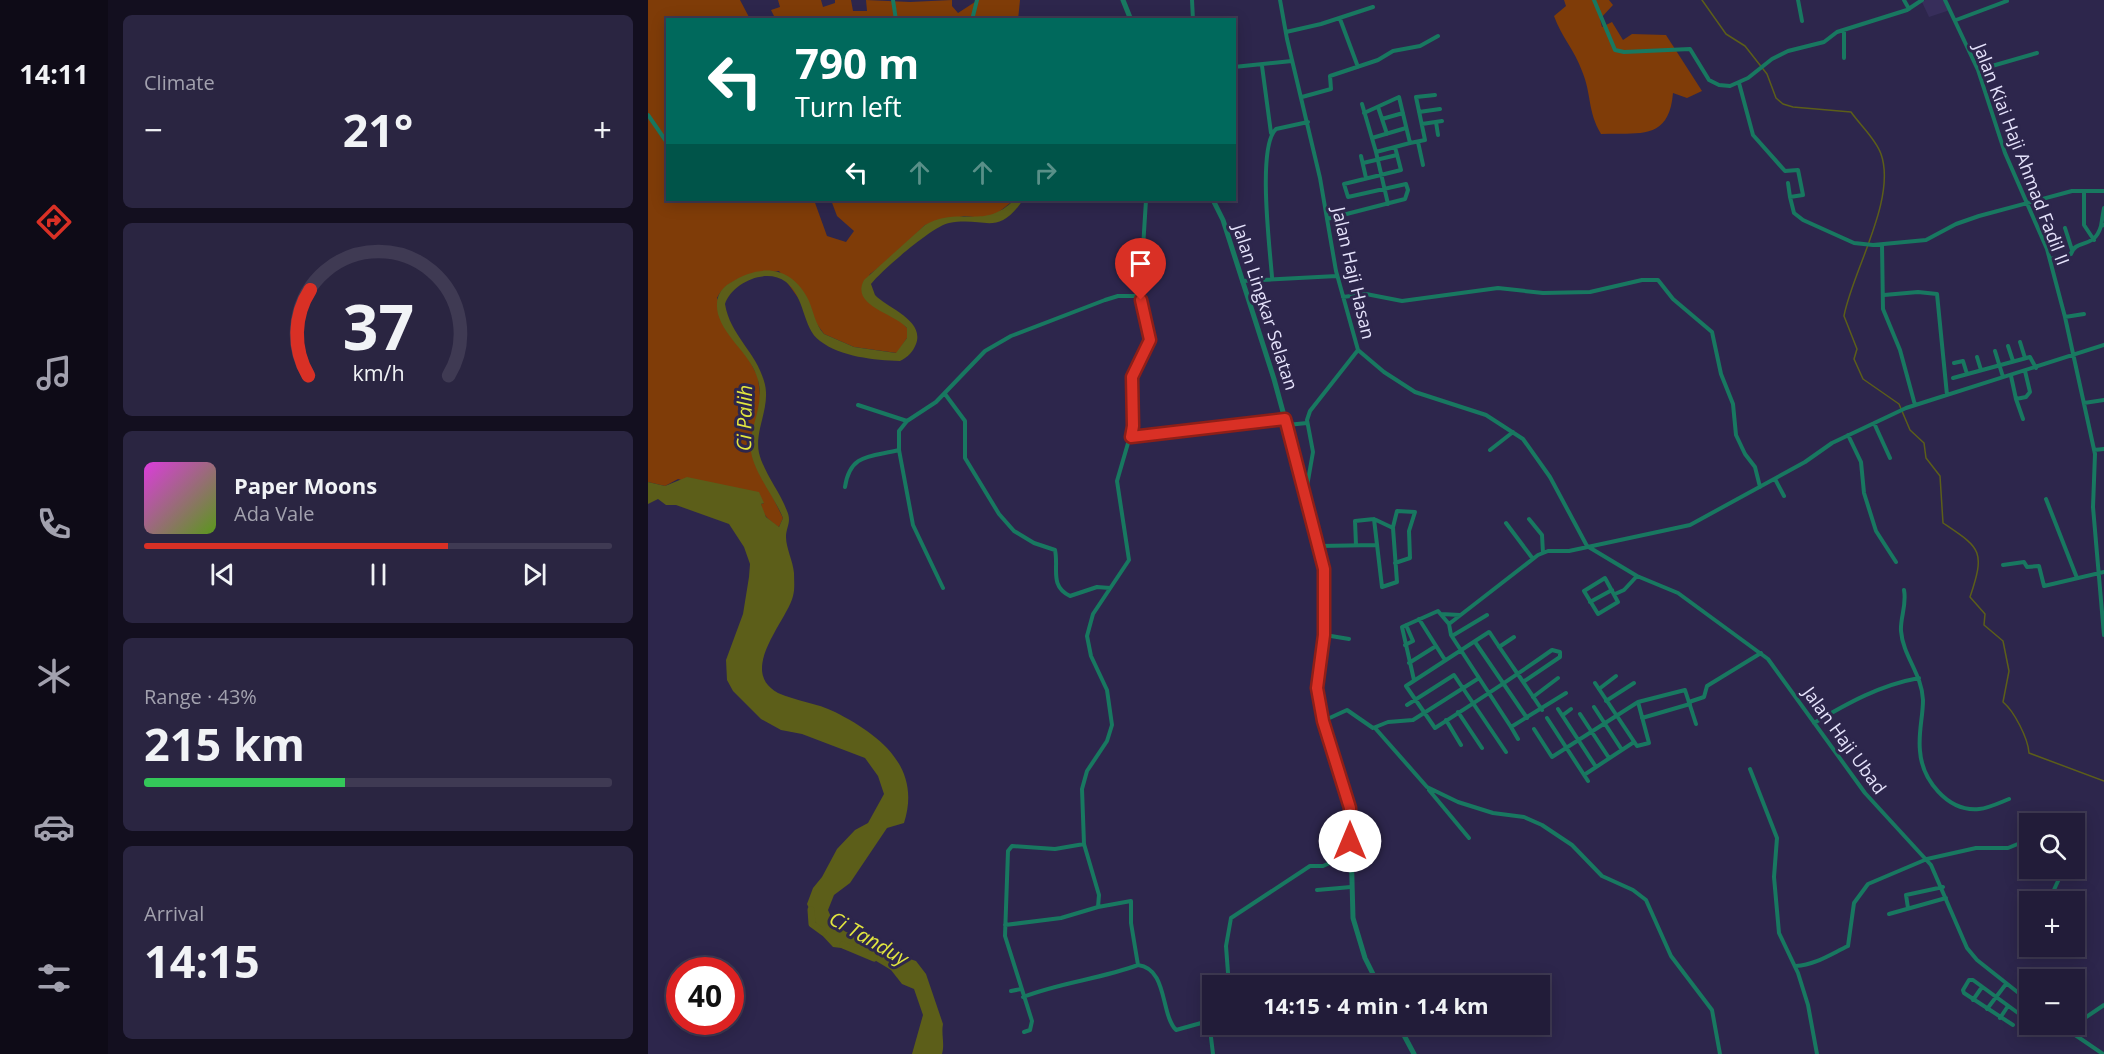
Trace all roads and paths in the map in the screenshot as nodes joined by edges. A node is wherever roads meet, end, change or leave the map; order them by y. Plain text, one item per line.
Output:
1 (893, 0) edge
2 (977, 0) edge
3 (1123, 0) edge
4 (1192, 0) edge
5 (1280, 0) edge
6 (1594, 0) edge
7 (1798, 0) edge
8 (1904, 0) edge
9 (1922, 0) edge
10 (1945, 0) edge
11 (2007, 1) edge
12 (1373, 7) dead end
13 (1909, 9) junction
14 (896, 18) edge
15 (972, 18) edge
16 (1130, 18) edge
17 (1193, 18) edge
18 (1340, 19) junction
19 (1956, 20) junction
20 (1802, 21) dead end
21 (1844, 30) junction
22 (1286, 32) junction
23 (1438, 36) dead end
24 (2037, 53) dead end
25 (1844, 58) dead end
26 (1292, 61) junction
27 (1262, 66) junction
28 (1236, 67) edge
29 (1358, 67) junction
30 (1978, 70) junction
31 (1739, 83) junction
32 (1435, 95) dead end
33 (1302, 98) junction
34 (1362, 104) dead end
35 (1378, 107) junction
36 (1440, 109) dead end
37 (1419, 112) junction
38 (1364, 113) junction
39 (1403, 114) junction
40 (648, 115) edge
41 (1382, 119) junction
42 (1442, 121) dead end
43 (1308, 122) junction
44 (1436, 122) junction
45 (1421, 124) junction
46 (1406, 128) junction
47 (1271, 133) junction
48 (1387, 134) junction
49 (1438, 135) dead end
50 (1372, 138) junction
51 (666, 141) edge
52 (1418, 142) junction
53 (1410, 143) junction
54 (1395, 147) junction
55 (1376, 152) junction
56 (1397, 155) junction
57 (1361, 156) dead end
58 (1378, 159) junction
59 (1363, 163) junction
60 (1423, 165) dead end
61 (1381, 175) junction
62 (1366, 178) junction
63 (1788, 183) dead end
64 (1385, 190) junction
65 (2084, 191) junction
66 (2104, 191) edge
67 (1790, 197) junction
68 (1146, 201) edge
69 (1213, 201) edge
70 (1388, 204) junction
71 (2028, 204) junction
72 (2104, 208) edge
73 (1327, 219) junction
74 (2102, 225) edge
75 (2065, 228) dead end
76 (2094, 239) junction
77 (1882, 245) junction
78 (2072, 250) junction
79 (2050, 259) junction
80 (1337, 276) junction
81 (1272, 277) junction
82 (1242, 281) junction
83 (1140, 296) junction
84 (1884, 296) junction
85 (1343, 297) junction
86 (2084, 314) dead end
87 (2065, 317) junction
88 (2020, 342) dead end
89 (2104, 345) edge
90 (2008, 346) dead end
91 (1358, 350) junction
92 (1995, 351) dead end
93 (2074, 356) junction
94 (1977, 357) dead end
95 (2025, 358) junction
96 (2013, 361) junction
97 (1954, 363) dead end
98 (2000, 365) junction
99 (2036, 368) junction
100 (1981, 370) junction
101 (2025, 371) junction
102 (1967, 374) junction
103 (2011, 375) junction
104 (2003, 377) junction
105 (1953, 378) dead end
106 (945, 394) junction
107 (1947, 395) junction
108 (2016, 399) junction
109 (2104, 400) edge
110 (2084, 403) junction
111 (858, 405) dead end
112 (1915, 405) junction
113 (1285, 419) junction
114 (2023, 419) dead end
115 (907, 421) junction
116 (1307, 423) junction
117 (1874, 423) junction
118 (1287, 426) junction
119 (1513, 432) junction
120 (1848, 435) junction
121 (1131, 437) junction
122 (2104, 448) edge
123 (898, 450) junction
124 (1490, 450) dead end
125 (2094, 450) junction
126 (1890, 458) dead end
127 (1775, 479) junction
128 (845, 487) dead end
129 (1760, 487) junction
130 (1306, 493) junction
131 (1785, 496) dead end
132 (2046, 499) dead end
133 (1374, 519) junction
134 (1529, 519) dead end
135 (1506, 524) dead end
136 (1393, 528) junction
137 (1356, 545) junction
138 (1376, 545) junction
139 (1319, 546) junction
140 (1587, 546) junction
141 (1543, 553) junction
142 (1533, 559) junction
143 (1896, 562) dead end
144 (1395, 563) junction
145 (2004, 565) dead end
146 (2101, 572) edge
147 (1637, 576) junction
148 (2077, 578) junction
149 (944, 588) dead end
150 (1110, 588) junction
151 (1904, 590) dead end
152 (1614, 592) junction
153 (1590, 602) junction
154 (1441, 614) junction
155 (1461, 615) junction
156 (1487, 615) dead end
157 (1419, 619) junction
158 (1449, 624) junction
159 (1406, 625) junction
160 (1324, 635) junction
161 (2104, 635) edge
162 (1452, 636) junction
163 (1514, 637) dead end
164 (1349, 639) dead end
165 (1475, 642) junction
166 (1405, 645) junction
167 (1437, 646) junction
168 (1499, 647) junction
169 (1461, 650) junction
170 (1761, 653) junction
171 (1445, 660) junction
172 (1409, 663) junction
173 (1530, 665) junction
174 (1517, 673) junction
175 (1536, 673) junction
176 (1616, 676) dead end
177 (1479, 678) junction
178 (1558, 678) dead end
179 (1919, 678) junction
180 (1414, 680) junction
181 (1523, 682) junction
182 (1595, 682) dead end
183 (1503, 683) junction
184 (1634, 683) dead end
185 (1463, 688) junction
186 (1599, 688) junction
187 (1489, 692) junction
188 (1566, 693) dead end
189 (1533, 697) junction
190 (1416, 700) junction
191 (1606, 700) junction
192 (1638, 702) junction
193 (1473, 703) junction
194 (1689, 703) junction
195 (1407, 705) dead end
196 (1594, 706) dead end
197 (1558, 709) dead end
198 (1571, 709) dead end
199 (1542, 710) junction
200 (1458, 712) junction
201 (1424, 713) junction
202 (1580, 714) dead end
203 (1563, 715) junction
204 (1616, 715) junction
205 (1527, 718) junction
206 (1547, 718) dead end
207 (1642, 718) junction
208 (1446, 720) junction
209 (1323, 721) junction
210 (1604, 723) junction
211 (1814, 723) junction
212 (1696, 724) dead end
213 (1511, 727) junction
214 (1375, 728) junction
215 (1534, 729) dead end
216 (1591, 731) junction
217 (1518, 739) dead end
218 (1578, 739) junction
219 (1634, 742) junction
220 (1461, 745) dead end
221 (1482, 748) dead end
222 (1565, 748) junction
223 (1622, 750) junction
224 (1506, 752) dead end
225 (1609, 758) junction
226 (1596, 767) junction
227 (1750, 769) dead end
228 (1584, 775) junction
229 (1588, 781) dead end
230 (1427, 787) junction
231 (2009, 799) dead end
232 (1469, 838) dead end
233 (1084, 844) junction
234 (2019, 844) edge
235 (1350, 854) junction
236 (1927, 860) junction
237 (1942, 887) junction
238 (1351, 888) junction
239 (1317, 890) dead end
240 (1946, 898) junction
241 (1098, 907) junction
242 (1908, 908) junction
243 (1889, 914) dead end
244 (1005, 925) junction
245 (1138, 965) junction
246 (1796, 966) junction
247 (1228, 975) edge
248 (1374, 975) edge
249 (2006, 984) junction
250 (1982, 987) junction
251 (1021, 989) junction
252 (1011, 991) dead end
253 (2019, 994) edge
254 (1023, 997) junction
255 (1996, 998) junction
256 (1973, 999) junction
257 (2104, 1005) edge
258 (2008, 1006) junction
259 (1987, 1009) junction
260 (2019, 1014) edge
261 (2000, 1018) junction
262 (2085, 1018) edge
263 (1202, 1023) edge
264 (2013, 1025) dead end
265 (1024, 1032) dead end
266 (1211, 1035) edge
267 (1404, 1035) edge
268 (2074, 1035) edge
269 (1213, 1054) edge
270 (1414, 1054) edge
271 (1720, 1054) edge
272 (1817, 1054) edge
273 (2103, 1054) edge

1 - 14 street
2 - 15 street
3 - 16 street
4 - 17 street
5 - 22 street, Jalan Haji Hasan
6 - 31 street
7 - 20 street
8 - 13 street
9 - 13 street
10 - 19 street, Jalan Kiai Haji Ahmad Fadil II
11 - 19 street
12 - 18 street
13 - 21 street
18 - 22 street
18 - 29 street
19 - 30 street, Jalan Kiai Haji Ahmad Fadil II
21 - 25 street
21 - 31 street
22 - 26 street, Jalan Haji Hasan
23 - 29 street
24 - 30 street
26 - 27 street
26 - 33 street, Jalan Haji Hasan
27 - 28 street
27 - 47 street
29 - 33 street
30 - 71 street, Jalan Kiai Haji Ahmad Fadil II
31 - 67 street
32 - 37 street
33 - 43 street, Jalan Haji Hasan
34 - 38 street
35 - 38 street
35 - 39 street
35 - 41 street
36 - 37 street
37 - 45 street
38 - 50 street
39 - 41 street
39 - 46 street
40 - 51 street
41 - 48 street
42 - 44 street
43 - 47 street
43 - 73 street, Jalan Haji Hasan
44 - 45 street
44 - 49 street
45 - 52 street
46 - 48 street
46 - 53 street
47 - 81 street
48 - 50 street
50 - 55 street
52 - 53 street
52 - 60 street
53 - 54 street
54 - 55 street
54 - 56 street
55 - 58 street
56 - 58 street
56 - 61 street
57 - 59 street
58 - 59 street
58 - 61 street
59 - 62 street
61 - 62 street
61 - 64 street
62 - 64 street
63 - 67 street
64 - 70 street
64 - 70 street
65 - 66 street
65 - 71 street
65 - 76 street
67 - 77 street
68 - 83 street
69 - 82 street, Jalan Lingkar Selatan
70 - 73 street
71 - 77 street
71 - 79 street, Jalan Kiai Haji Ahmad Fadil II
72 - 74 street
73 - 80 street, Jalan Haji Hasan
74 - 76 street
75 - 78 street
76 - 78 street
77 - 84 street
78 - 79 street
79 - 87 street, Jalan Kiai Haji Ahmad Fadil II
80 - 81 street
80 - 85 street, Jalan Haji Hasan
81 - 82 street
82 - 113 street, Jalan Lingkar Selatan
83 - 106 street
83 - 121 street
84 - 107 street
84 - 112 street
85 - 91 street, Jalan Haji Hasan
85 - 129 street
86 - 87 street
87 - 93 street, Jalan Kiai Haji Ahmad Fadil II
88 - 95 street
89 - 93 street
90 - 96 street
91 - 116 street
91 - 119 street, Jalan Haji Hasan
92 - 98 street
93 - 99 street
93 - 110 street, Jalan Kiai Haji Ahmad Fadil II
94 - 100 street
95 - 96 street
95 - 99 street
96 - 98 street
97 - 102 street
98 - 100 street
98 - 104 street
99 - 101 street
100 - 102 street
101 - 103 street
101 - 108 street
102 - 105 street
103 - 104 street
103 - 108 street
104 - 107 street
106 - 115 street
106 - 150 street
107 - 112 street
108 - 114 street
109 - 110 street
110 - 125 street, Jalan Kiai Haji Ahmad Fadil II
111 - 115 street
112 - 117 street
113 - 118 street, Jalan Lingkar Selatan
113 - 121 street
115 - 123 street
116 - 118 street
116 - 130 street
117 - 120 street
117 - 126 street
118 - 130 street, Jalan Lingkar Selatan
119 - 124 street
119 - 140 street, Jalan Haji Hasan
120 - 127 street
120 - 143 street
121 - 150 street
122 - 125 street
123 - 128 street
123 - 149 street
125 - 146 street, Jalan Kiai Haji Ahmad Fadil II
127 - 129 street
127 - 131 street
129 - 140 street
130 - 139 street, Jalan Lingkar Selatan
132 - 148 street
133 - 136 street
133 - 137 street
133 - 138 street
134 - 141 street
135 - 142 street
136 - 144 street
136 - 144 street
137 - 138 street
137 - 139 street
138 - 144 street
139 - 160 street, Jalan Lingkar Selatan
140 - 141 street
140 - 147 street, Jalan Haji Ubad
141 - 142 street
142 - 155 street
145 - 148 street
146 - 148 street
146 - 161 street, Jalan Kiai Haji Ahmad Fadil II
147 - 152 street
147 - 170 street, Jalan Haji Ubad
150 - 233 street
151 - 179 street
152 - 153 street
152 - 153 street
152 - 153 street
154 - 155 street
154 - 157 street
154 - 158 street
155 - 158 street
156 - 162 street
157 - 159 street
157 - 167 street
158 - 162 street
159 - 166 street
159 - 166 street
160 - 164 street
160 - 209 street, Jalan Lingkar Selatan
162 - 169 street
163 - 168 street
165 - 168 street
165 - 169 street
165 - 183 street
166 - 172 street
167 - 171 street
167 - 172 street
168 - 174 street
169 - 171 street
169 - 177 street
170 - 194 street
170 - 211 street, Jalan Haji Ubad
171 - 180 street
172 - 180 street
173 - 174 street
173 - 175 street
173 - 175 street
174 - 181 street
174 - 183 street
175 - 181 street
176 - 186 street
177 - 185 street
177 - 187 street
178 - 189 street
179 - 211 street
179 - 231 street
180 - 190 street
181 - 189 street
182 - 186 street
183 - 187 street
183 - 205 street
184 - 191 street
185 - 190 street
185 - 193 street
185 - 201 street
186 - 191 street
187 - 193 street
187 - 213 street
188 - 199 street
189 - 199 street
190 - 195 street
190 - 201 street
191 - 204 street
192 - 194 street
192 - 204 street
192 - 207 street
193 - 200 street
193 - 224 street
194 - 207 street
194 - 212 street
196 - 210 street
197 - 203 street
198 - 203 street
199 - 205 street
200 - 208 street
200 - 221 street
201 - 208 street
201 - 214 street
202 - 216 street
203 - 218 street
204 - 210 street
204 - 219 street
205 - 213 street
206 - 222 street
207 - 219 street
208 - 220 street
209 - 214 street
209 - 235 street, Jalan Lingkar Selatan
210 - 216 street
210 - 223 street
211 - 236 street, Jalan Haji Ubad
213 - 217 street
214 - 230 street
215 - 222 street
216 - 218 street
216 - 225 street
218 - 222 street
218 - 226 street
219 - 223 street
222 - 228 street
223 - 225 street
225 - 226 street
226 - 228 street
227 - 246 street
228 - 229 street
230 - 232 street
230 - 271 street
233 - 241 street
233 - 244 street
234 - 236 street
235 - 238 street, Jalan Lingkar Selatan
235 - 247 street
236 - 237 street, Jalan Haji Ubad
236 - 246 street
237 - 240 street, Jalan Haji Ubad
237 - 242 street
238 - 239 street
238 - 248 street, Jalan Lingkar Selatan
240 - 242 street
240 - 249 street, Jalan Haji Ubad
241 - 244 street
241 - 245 street
242 - 243 street
244 - 251 street
245 - 254 street
245 - 263 street
246 - 272 street
249 - 253 street, Jalan Haji Ubad
249 - 255 street
250 - 255 street
250 - 256 street
250 - 256 street
251 - 252 street
251 - 254 street
254 - 265 street
255 - 258 street
255 - 259 street
256 - 259 street
257 - 262 street
258 - 260 street
258 - 261 street
259 - 261 street
261 - 264 street
266 - 269 street
267 - 270 street
268 - 273 street

